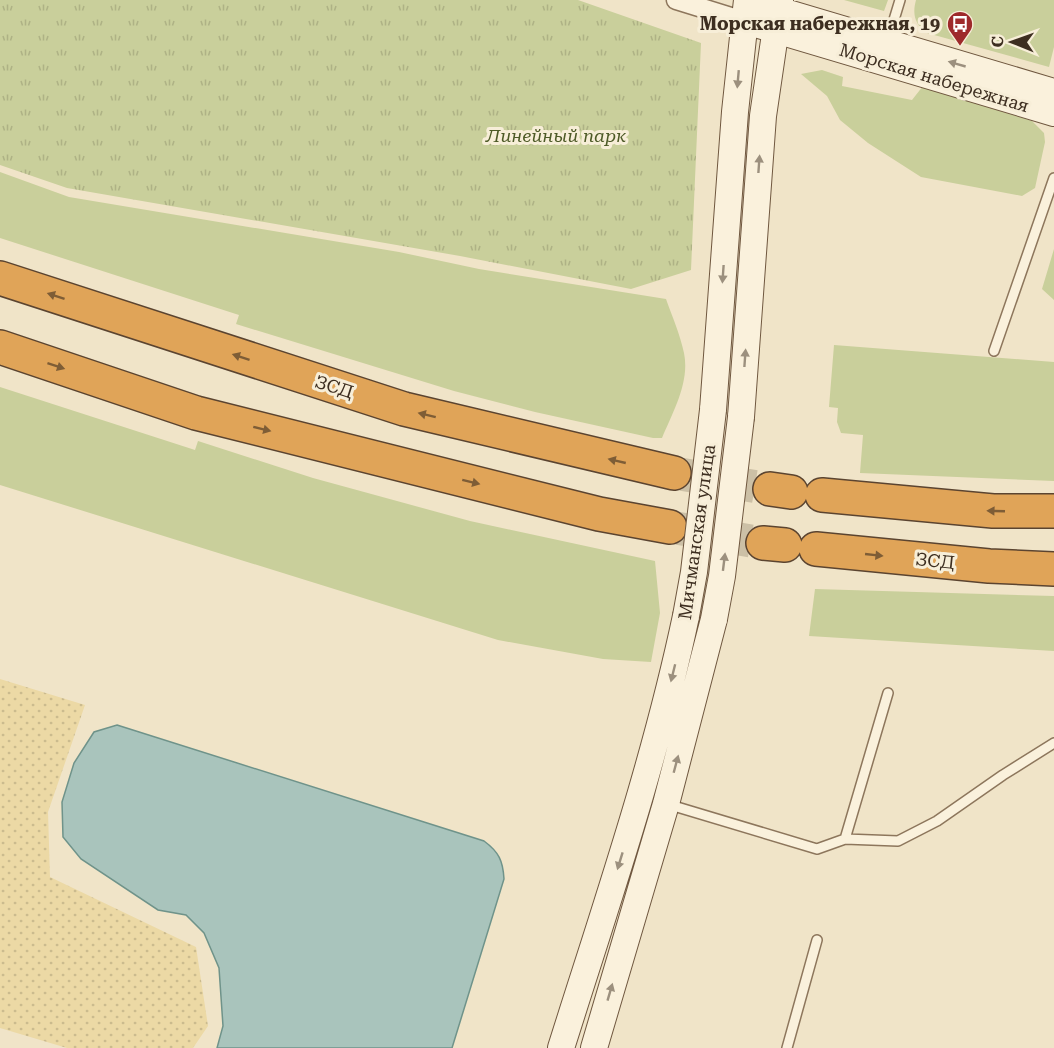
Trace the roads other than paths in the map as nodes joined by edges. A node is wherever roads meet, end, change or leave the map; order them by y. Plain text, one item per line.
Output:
1 (676, 0) edge
2 (900, 0) edge
3 (745, 10) edge
4 (777, 13) edge
5 (893, 23) dead end
6 (1053, 102) edge
7 (1054, 178) edge
8 (0, 278) edge
9 (0, 347) edge
10 (994, 351) dead end
11 (674, 473) tunnel mouth
12 (794, 492) tunnel mouth
13 (1054, 511) edge
14 (669, 527) tunnel mouth
15 (788, 546) tunnel mouth
16 (1054, 569) edge
17 (888, 693) dead end
18 (1054, 743) edge
19 (666, 804) junction
20 (845, 839) junction
21 (817, 940) dead end
22 (561, 1048) edge
23 (594, 1048) edge
24 (787, 1048) edge

1 - 3 street, Морская набережная
2 - 5 lane
3 - 4 main road, Морская набережная
3 -> 22 main road, Мичманская улица, bridge
4 - 6 main road, Морская набережная
19 -> 4 main road, Мичманская улица, bridge
7 - 10 lane
11 -> 8 highway, ЗСД
9 -> 14 highway
13 -> 12 highway
15 -> 16 highway, ЗСД
17 - 20 lane
18 - 20 lane
19 - 20 lane
23 -> 19 main road, Мичманская улица
21 - 24 lane

